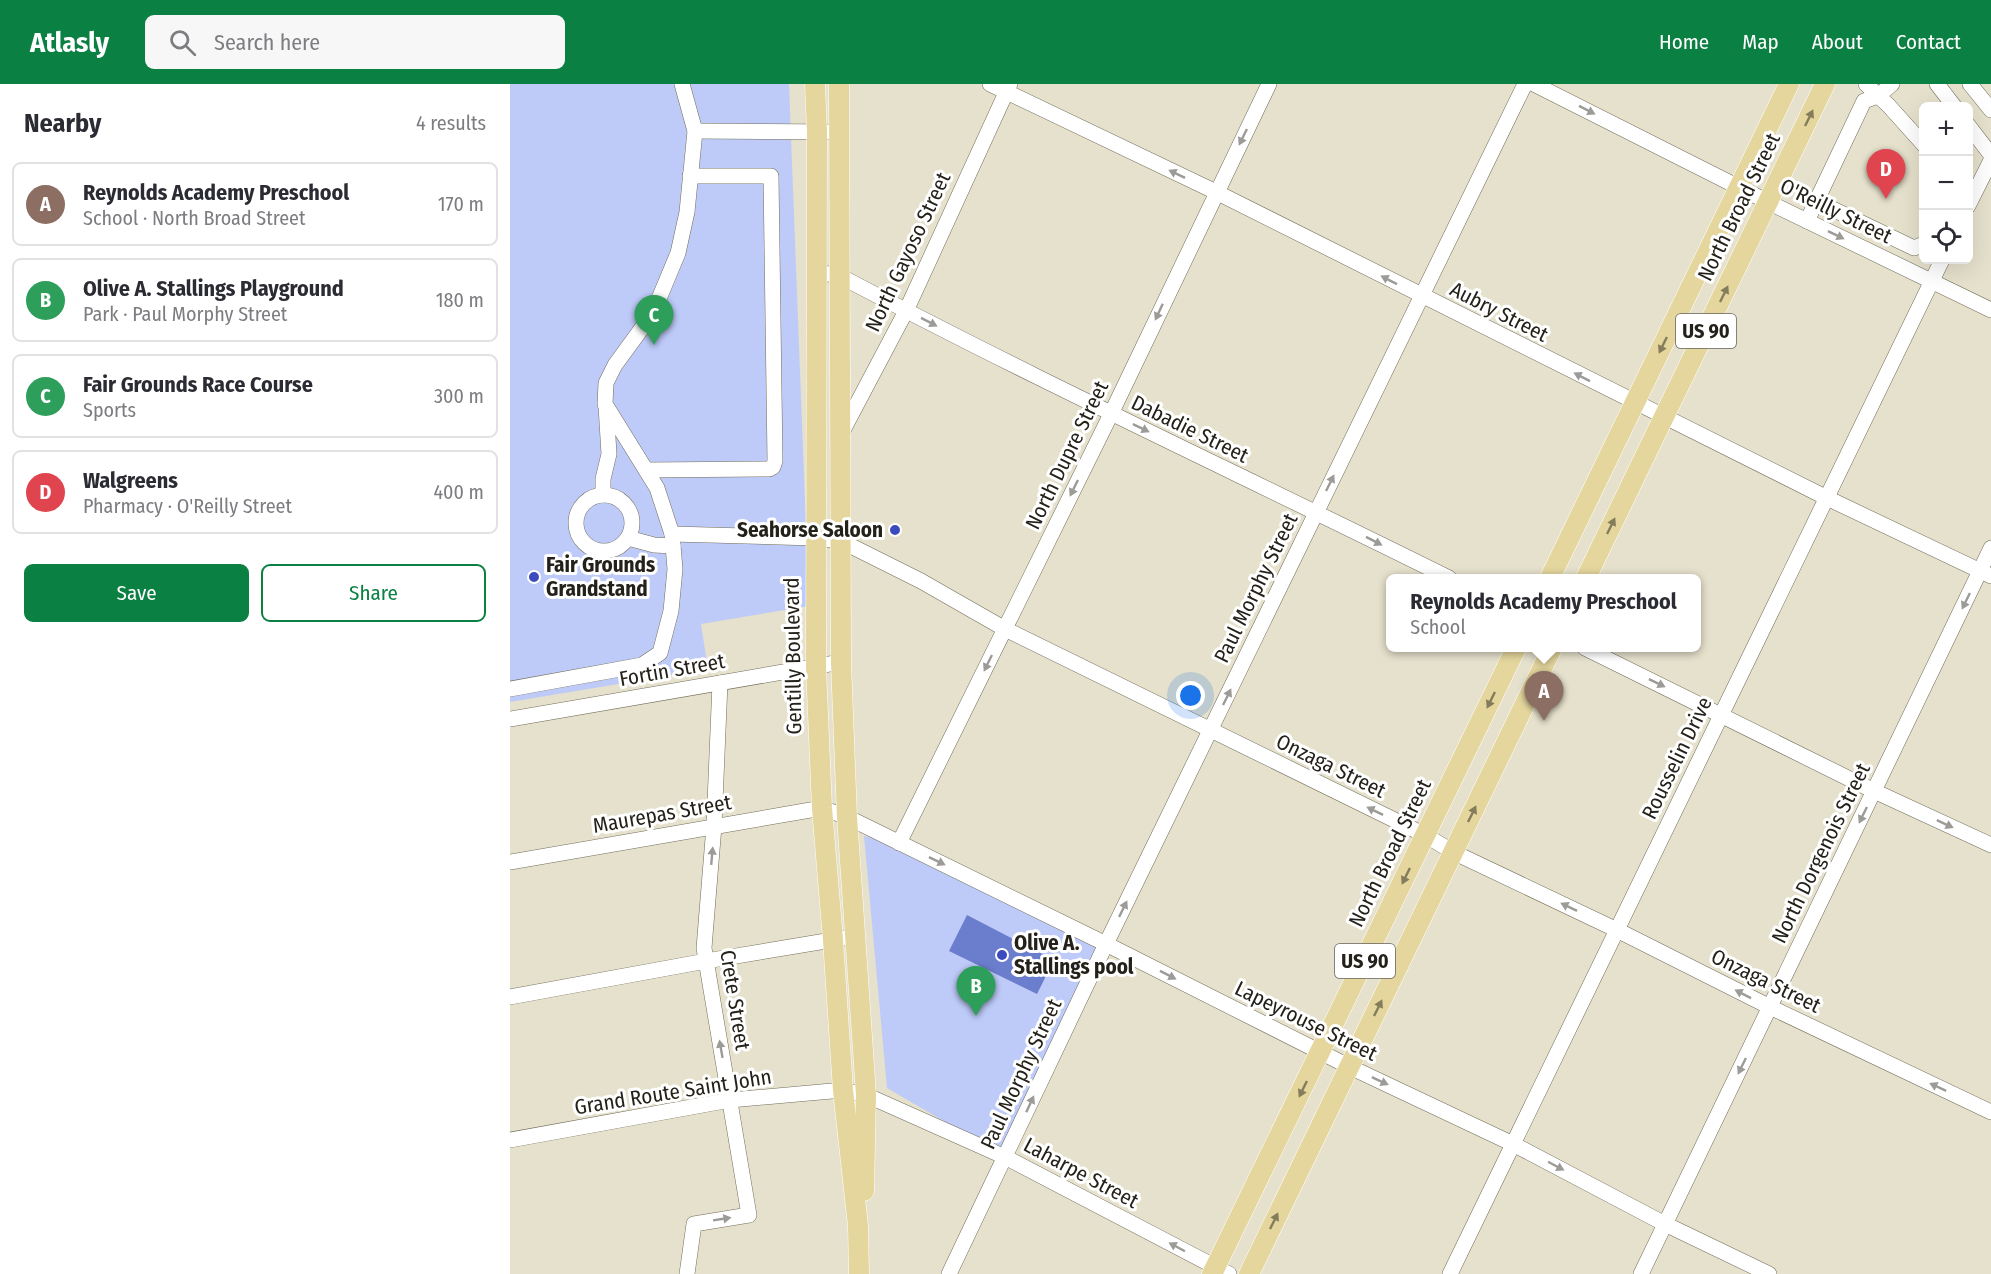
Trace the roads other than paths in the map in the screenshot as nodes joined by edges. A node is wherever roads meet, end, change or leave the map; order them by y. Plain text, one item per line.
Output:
1 (682, 84) edge
2 (815, 84) edge
3 (839, 84) edge
4 (990, 84) edge
5 (1269, 84) edge
6 (1525, 84) edge
7 (1534, 84) edge
8 (1789, 84) edge
9 (1825, 84) edge
10 (1866, 84) edge
11 (1892, 84) edge
12 (1937, 84) edge
13 (1970, 84) edge
14 (1008, 88) edge
15 (1878, 96) junction
16 (1951, 102) edge
17 (1991, 110) edge
18 (695, 131) junction
19 (817, 132) junction
20 (840, 132) junction
21 (1973, 132) edge
22 (1919, 140) edge
23 (1991, 155) edge
24 (1991, 160) edge
25 (690, 176) junction
26 (1739, 187) junction
27 (1216, 192) junction
28 (1973, 194) edge
29 (1816, 201) junction
30 (1768, 202) junction
31 (1807, 220) junction
32 (1905, 243) junction
33 (1919, 246) edge
34 (1895, 264) junction
35 (1940, 264) edge
36 (817, 272) junction
37 (840, 276) junction
38 (1931, 281) junction
39 (1421, 296) junction
40 (1991, 310) edge
41 (906, 311) junction
42 (1635, 403) junction
43 (605, 404) junction
44 (1111, 414) junction
45 (1664, 417) junction
46 (840, 436) junction
47 (646, 470) junction
48 (603, 495) junction
49 (1827, 498) junction
50 (1317, 512) junction
51 (628, 538) junction
52 (815, 538) junction
53 (672, 540) junction
54 (841, 541) junction
55 (1991, 548) edge
56 (1986, 573) edge
57 (1439, 574) edge
58 (1552, 574) edge
59 (1588, 574) edge
60 (1005, 629) junction
61 (1514, 652) edge
62 (1550, 652) edge
63 (1594, 652) edge
64 (841, 662) junction
65 (816, 667) junction
66 (720, 683) junction
67 (510, 689) edge
68 (1722, 715) junction
69 (510, 719) edge
70 (1211, 730) junction
71 (1874, 790) junction
72 (822, 808) junction
73 (846, 817) junction
74 (714, 826) junction
75 (1425, 835) junction
76 (899, 843) junction
77 (1991, 845) edge
78 (1454, 852) junction
79 (510, 862) edge
80 (1617, 930) junction
81 (856, 936) junction
82 (833, 940) junction
83 (1106, 944) junction
84 (706, 961) junction
85 (510, 998) edge
86 (1770, 1008) junction
87 (1321, 1052) junction
88 (1350, 1066) junction
89 (843, 1090) junction
90 (866, 1095) junction
91 (730, 1100) junction
92 (1991, 1112) edge
93 (510, 1140) edge
94 (1513, 1144) junction
95 (1005, 1157) junction
96 (1665, 1224) junction
97 (858, 1226) junction
98 (859, 1272) edge
99 (1219, 1272) edge
100 (687, 1274) edge
101 (949, 1274) edge
102 (1249, 1274) edge
103 (1450, 1274) edge
104 (1641, 1274) edge
105 (1770, 1274) edge

1 - 18 street
2 - 19 main road, Gentilly Boulevard
3 - 20 main road, Gentilly Boulevard
4 - 14 street, Aubry Street
5 -> 27 street, North Dupre Street
6 - 39 street, Paul Morphy Street
7 -> 26 street, O'Reilly Street
8 - 26 main road, North Broad Street / US 90
30 -> 9 main road, North Broad Street / US 90
10 - 15 street
11 - 15 street
12 - 16 street
13 - 17 street
27 -> 14 street, Aubry Street
14 - 41 street, North Gayoso Street
15 - 22 street
15 - 29 street
18 - 19 street
18 - 25 street
19 - 20 street
19 - 36 main road, Gentilly Boulevard
20 - 37 main road, Gentilly Boulevard
21 - 23 street
24 - 28 street
25 - 43 street
25 - 47 street
26 - 30 street, O'Reilly Street
26 -> 42 main road, North Broad Street / US 90
39 -> 27 street, Aubry Street
27 -> 44 street, North Dupre Street
29 - 31 street
29 - 32 street
30 - 31 street, O'Reilly Street
45 -> 30 main road, North Broad Street / US 90
31 -> 34 street, O'Reilly Street
32 - 33 street
32 - 34 street
34 - 38 street, O'Reilly Street
35 - 38 street, Rousselin Drive
36 - 37 street, Dabadie Street
36 - 52 main road, Gentilly Boulevard
37 - 41 street, Dabadie Street
37 - 46 main road, Gentilly Boulevard
38 - 40 street, O'Reilly Street
38 - 49 street, Rousselin Drive
42 -> 39 street, Aubry Street
50 -> 39 street, Paul Morphy Street
41 -> 44 street, Dabadie Street
41 - 46 street, North Gayoso Street
42 - 45 street, Aubry Street
42 - 58 main road, North Broad Street / US 90
43 - 47 street
43 - 48 street
44 -> 50 street, Dabadie Street
44 -> 60 street, North Dupre Street
45 - 49 street, Aubry Street
59 -> 45 main road, North Broad Street / US 90
46 - 54 main road, Gentilly Boulevard
47 - 53 street
48 - 51 street
48 - 51 street
49 - 56 street, Aubry Street
49 - 68 street, Rousselin Drive
50 -> 57 street, Dabadie Street
70 -> 50 street, Paul Morphy Street
51 - 53 street, Onzaga Street
52 - 53 street, Onzaga Street
52 - 54 street, Onzaga Street
52 - 65 main road, Gentilly Boulevard
53 - 67 street
54 - 60 street, Onzaga Street
54 - 64 main road, Gentilly Boulevard
55 - 56 street, North Dorgenois Street
56 -> 71 street, North Dorgenois Street
60 - 70 street, Onzaga Street
60 -> 76 street, North Dupre Street
61 -> 75 main road, North Broad Street / US 90
78 -> 62 main road, US 90
63 -> 68 street
64 - 65 street, Fortin Street
64 - 73 main road, Gentilly Boulevard
65 - 66 street, Fortin Street
65 - 72 main road, Gentilly Boulevard
66 - 69 street, Fortin Street
66 - 74 street, Crete Street
68 - 71 street
68 - 80 street, Rousselin Drive
75 -> 70 street, Onzaga Street
83 -> 70 street, Paul Morphy Street
71 -> 77 street
71 -> 86 street, North Dorgenois Street
72 - 73 street, Lapeyrouse Street
72 - 74 street, Maurepas Street
72 - 82 main road, Gentilly Boulevard
73 - 76 street, Lapeyrouse Street
73 - 81 main road, Gentilly Boulevard
74 - 79 street, Maurepas Street
84 -> 74 street, Crete Street
75 - 78 street, Onzaga Street
75 -> 87 main road, North Broad Street / US 90
76 -> 83 street, Lapeyrouse Street
80 -> 78 street, Onzaga Street
88 -> 78 main road, US 90
86 -> 80 street, Onzaga Street
80 - 94 street, Rousselin Drive
81 - 82 street
81 - 90 main road, Gentilly Boulevard
82 - 84 street
82 - 89 main road, Gentilly Boulevard
83 -> 87 street, Lapeyrouse Street
95 -> 83 street, Paul Morphy Street
84 - 85 street
91 -> 84 street, Crete Street
92 -> 86 street, Onzaga Street
86 -> 96 street, North Dorgenois Street
87 - 88 street, Lapeyrouse Street
87 -> 99 main road, North Broad Street / US 90
88 -> 94 street, Lapeyrouse Street
102 -> 88 main road, US 90
89 - 90 street, Laharpe Street
89 - 91 street, Grand Route Saint John
89 - 97 main road, Gentilly Boulevard
90 - 95 street, Laharpe Street
90 - 97 main road, Gentilly Boulevard
91 - 93 street, Grand Route Saint John
100 -> 91 street, Crete Street
94 -> 96 street, Lapeyrouse Street
94 - 103 street, Rousselin Drive
99 -> 95 street, Laharpe Street
95 - 101 street, Paul Morphy Street
96 - 104 street, North Dorgenois Street
96 - 105 street, Lapeyrouse Street
97 - 98 main road, Gentilly Boulevard

